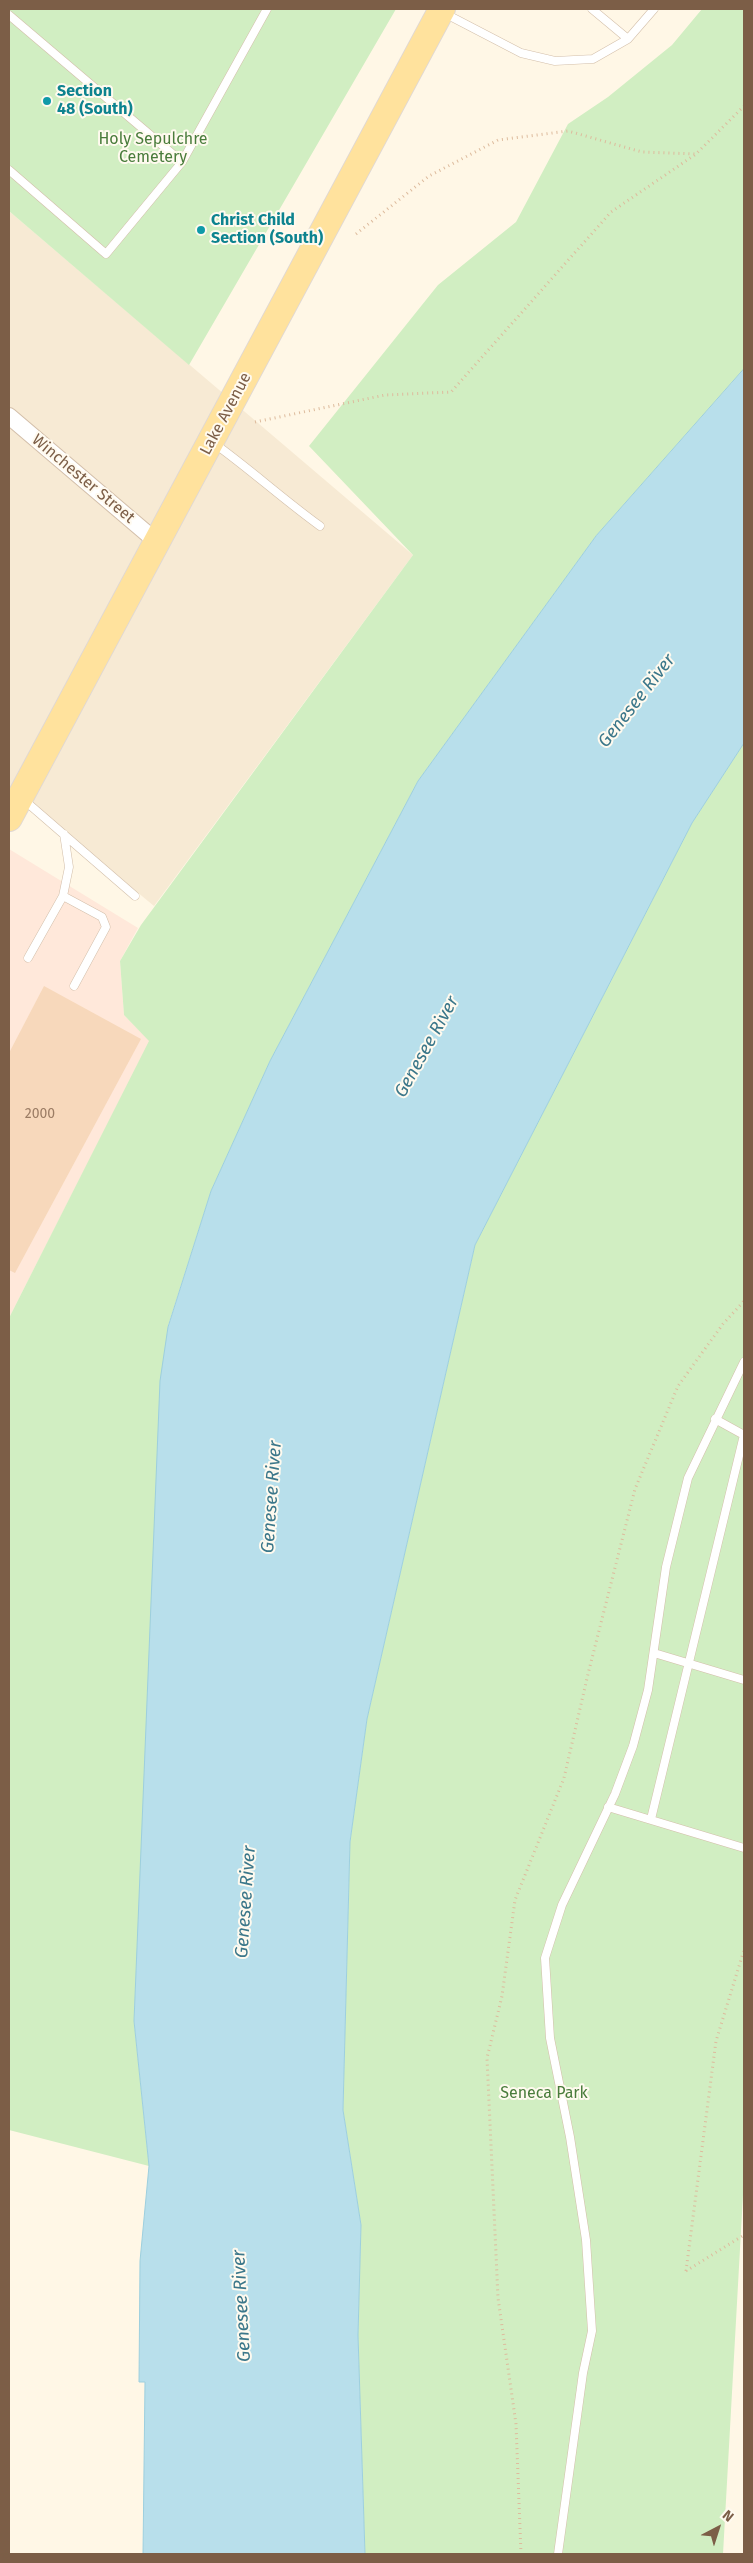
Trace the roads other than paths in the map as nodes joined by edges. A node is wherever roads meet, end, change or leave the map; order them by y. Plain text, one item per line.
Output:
1 (267, 9) edge
2 (654, 9) edge
3 (442, 10) edge
4 (597, 10) edge
5 (9, 15) edge
6 (628, 39) junction
7 (182, 162) junction
8 (9, 170) edge
9 (9, 416) edge
10 (211, 441) junction
11 (320, 526) dead end
12 (157, 542) junction
13 (13, 800) edge
14 (64, 834) junction
15 (63, 896) junction
16 (135, 896) dead end
17 (28, 958) dead end
18 (74, 986) dead end
19 (744, 1365) edge
20 (715, 1419) junction
21 (744, 1435) edge
22 (654, 1653) junction
23 (689, 1663) junction
24 (744, 1680) edge
25 (608, 1807) junction
26 (651, 1819) junction
27 (744, 1848) edge
28 (558, 2554) edge

1 - 7 lane
2 - 6 lane
3 - 6 lane
3 - 10 main road, Lake Avenue
4 - 6 lane
5 - 7 lane
7 - 8 lane
9 - 12 street, Winchester Street
10 - 11 lane
10 - 12 main road, Lake Avenue
12 - 13 main road, Lake Avenue
13 - 14 lane
14 - 15 lane
14 - 16 lane
15 - 17 lane
15 - 18 lane
19 - 20 lane
20 - 21 lane
20 - 22 lane
21 - 23 lane
22 - 23 lane
22 - 25 lane
23 - 24 lane
23 - 26 lane
25 - 26 lane
25 - 28 lane
26 - 27 lane

